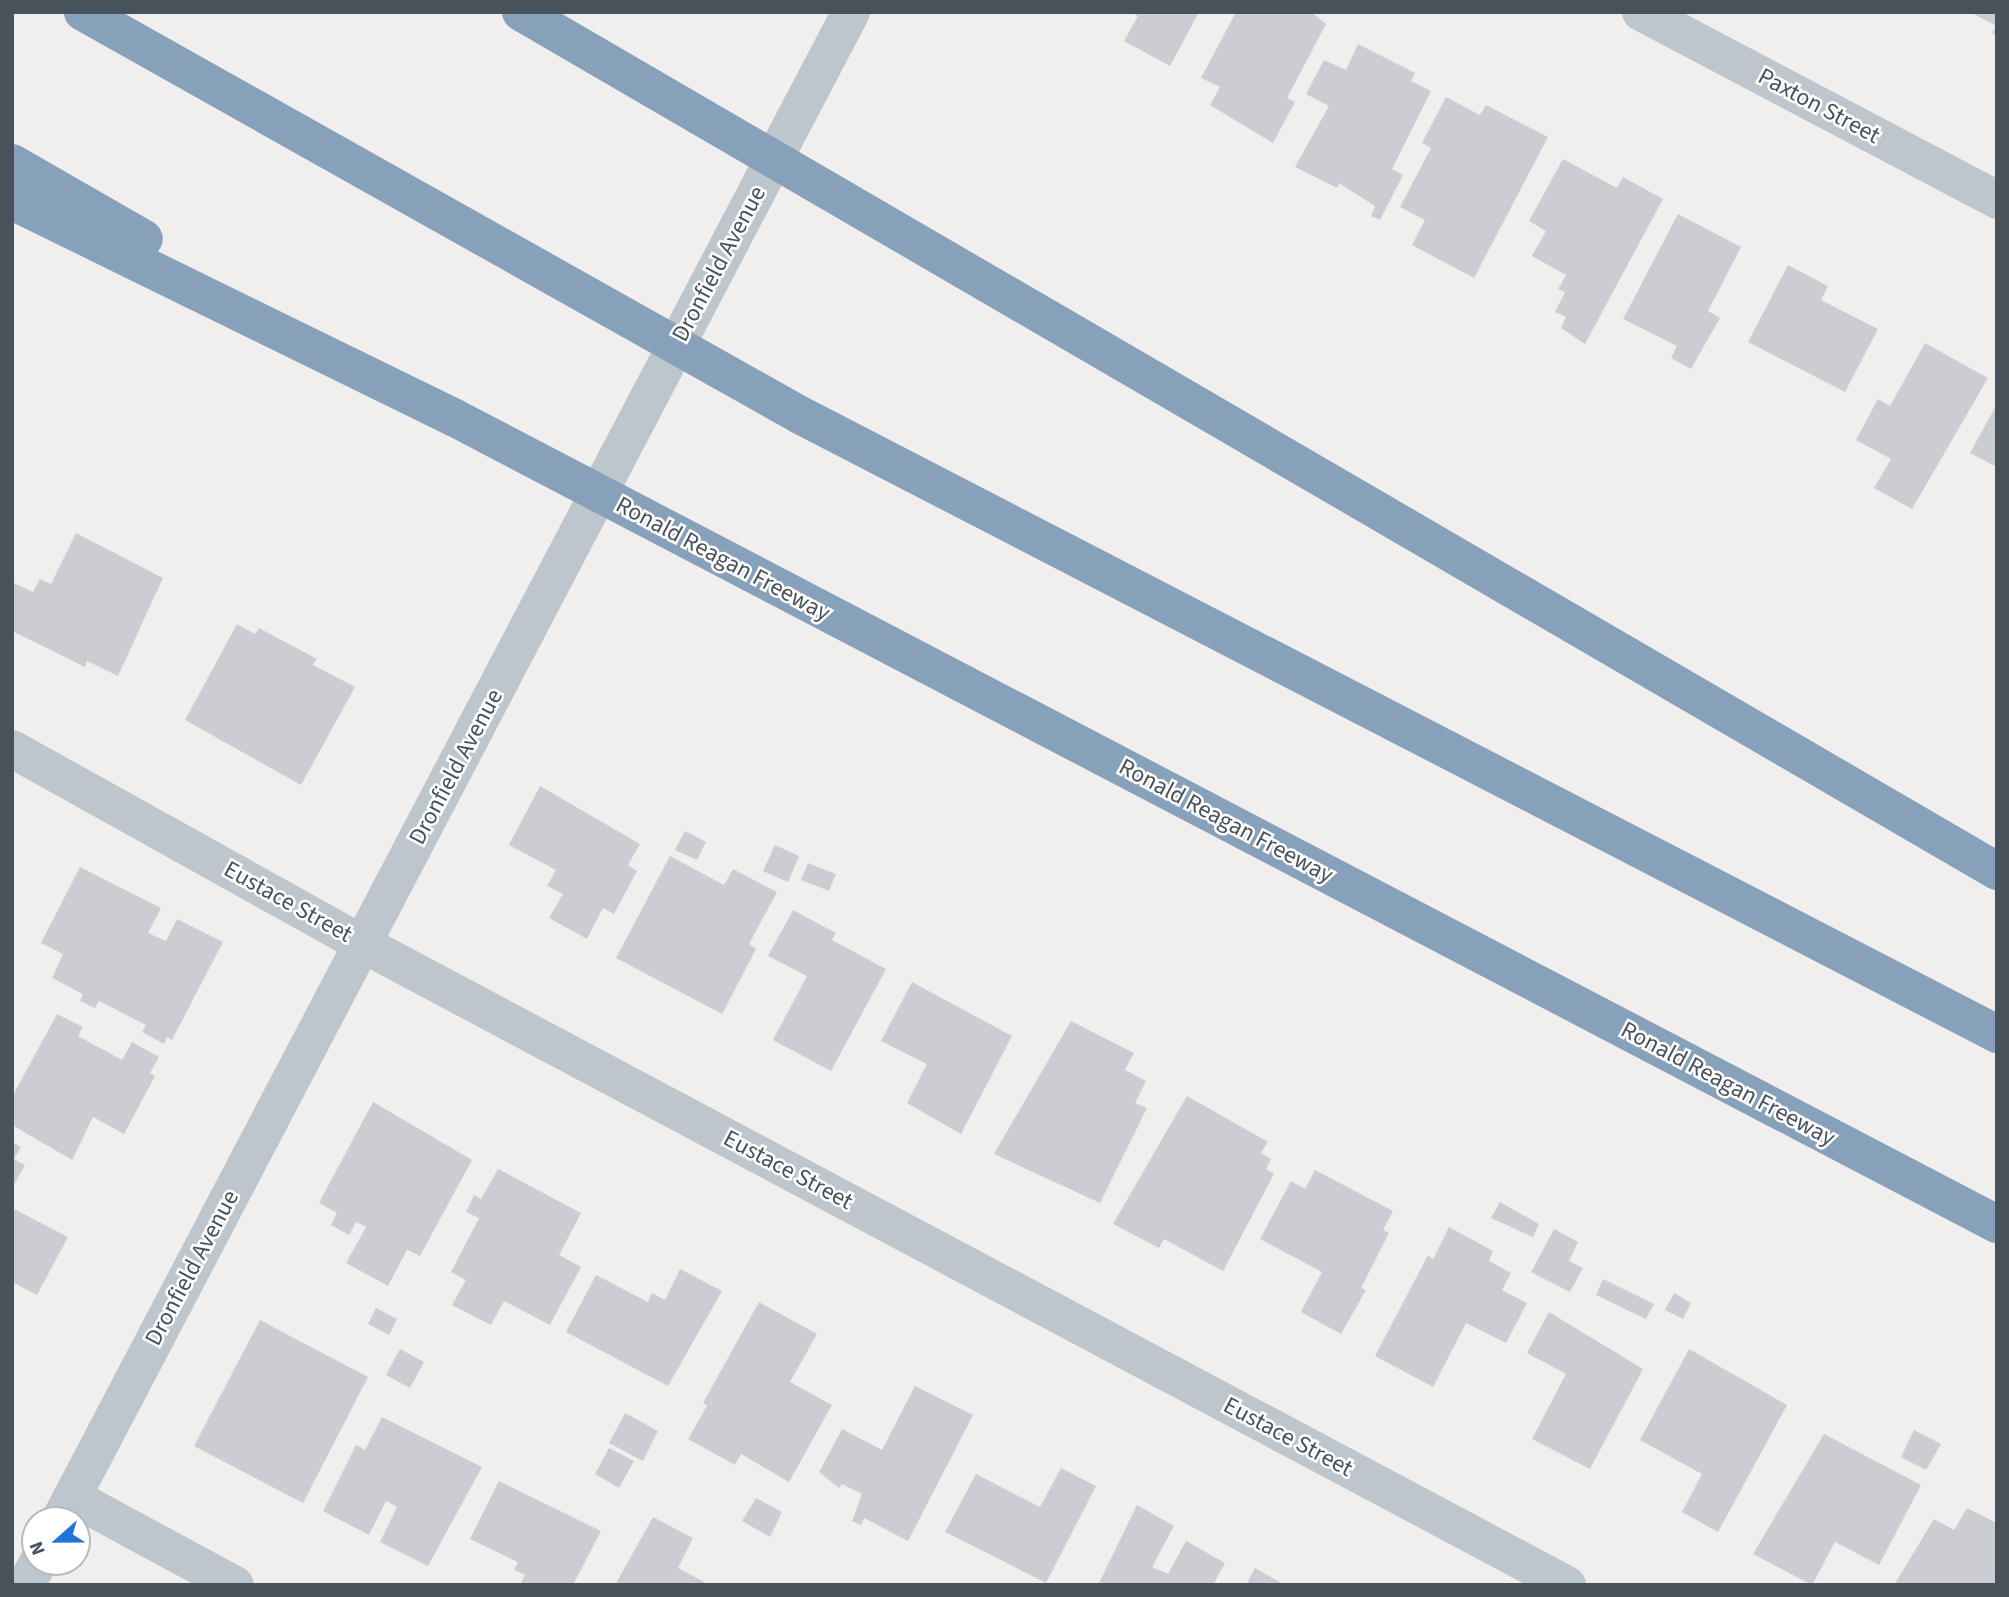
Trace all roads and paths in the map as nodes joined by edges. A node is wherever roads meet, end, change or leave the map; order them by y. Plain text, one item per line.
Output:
1 (83, 12) edge
2 (851, 12) edge
3 (1641, 12) edge
4 (526, 16) edge
5 (12, 163) edge
6 (1997, 200) edge
7 (12, 201) edge
8 (455, 418) junction
9 (12, 749) edge
10 (1997, 871) edge
11 (363, 944) junction
12 (1997, 1034) edge
13 (1997, 1224) edge
14 (67, 1506) edge
15 (91, 1519) edge
16 (235, 1585) edge
17 (1567, 1585) edge

1 - 12 highway
2 - 11 street, Dronfield Avenue
3 - 6 street, Paxton Street
4 - 10 highway
5 - 8 highway
7 - 8 highway
8 - 13 highway, Ronald Reagan Freeway
9 - 11 street, Eustace Street
11 - 14 street, Dronfield Avenue
11 - 17 street, Eustace Street
15 - 16 street

